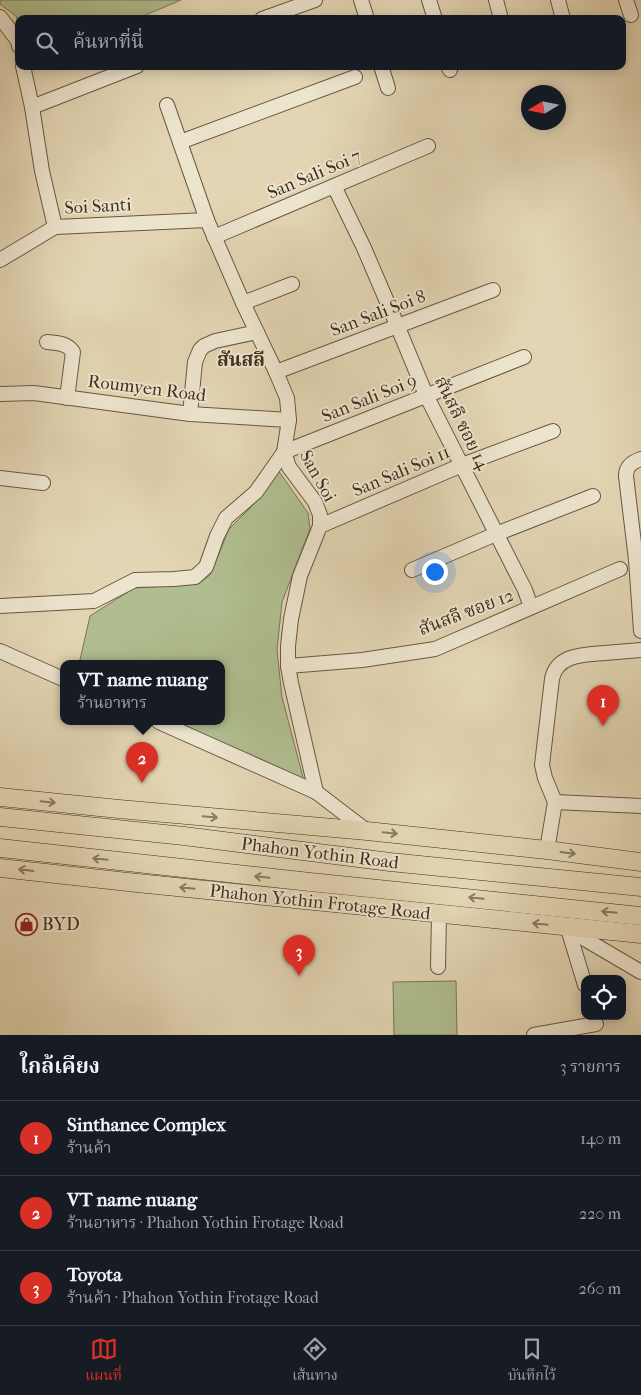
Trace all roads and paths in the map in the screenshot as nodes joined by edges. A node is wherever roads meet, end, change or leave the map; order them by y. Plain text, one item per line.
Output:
1 (315, 0) edge
2 (361, 0) edge
3 (430, 0) edge
4 (496, 0) edge
5 (558, 0) edge
6 (626, 0) edge
7 (273, 15) edge
8 (366, 15) edge
9 (434, 15) edge
10 (500, 15) edge
11 (562, 15) edge
12 (631, 15) dead end
13 (0, 17) edge
14 (15, 37) edge
15 (24, 70) edge
16 (127, 70) edge
17 (382, 70) edge
18 (355, 77) dead end
19 (388, 88) dead end
20 (167, 105) dead end
21 (32, 107) junction
22 (180, 142) junction
23 (428, 146) dead end
24 (334, 186) junction
25 (207, 220) junction
26 (55, 227) junction
27 (214, 237) junction
28 (0, 260) edge
29 (292, 284) dead end
30 (493, 290) dead end
31 (243, 303) junction
32 (397, 325) junction
33 (257, 332) junction
34 (47, 342) dead end
35 (524, 357) dead end
36 (276, 372) junction
37 (0, 394) edge
38 (426, 395) junction
39 (67, 398) junction
40 (190, 414) junction
41 (289, 420) junction
42 (553, 431) dead end
43 (284, 452) junction
44 (641, 459) edge
45 (462, 465) junction
46 (0, 478) edge
47 (43, 483) dead end
48 (593, 496) dead end
49 (320, 526) junction
50 (496, 534) junction
51 (620, 569) dead end
52 (412, 570) dead end
53 (0, 606) edge
54 (531, 607) junction
55 (641, 630) edge
56 (641, 650) edge
57 (0, 651) edge
58 (288, 666) junction
59 (60, 678) edge
60 (166, 725) edge
61 (316, 792) junction
62 (0, 797) edge
63 (556, 802) junction
64 (641, 806) edge
65 (118, 809) junction
66 (0, 817) edge
67 (367, 831) junction
68 (184, 836) junction
69 (0, 848) edge
70 (547, 850) junction
71 (641, 862) edge
72 (0, 868) edge
73 (580, 880) junction
74 (310, 882) junction
75 (641, 886) edge
76 (276, 897) junction
77 (577, 908) junction
78 (439, 914) junction
79 (641, 916) edge
80 (566, 928) junction
81 (641, 934) edge
82 (438, 967) dead end
83 (641, 972) edge
84 (582, 975) edge
85 (596, 1025) edge
86 (534, 1035) edge

1 - 7 street
2 - 8 street
3 - 9 street
4 - 10 street
5 - 11 street
6 - 12 street
13 - 14 street
15 - 21 street
16 - 21 street
17 - 19 street
18 - 22 street
20 - 22 street, San Soi
21 - 26 street
22 - 25 street, San Soi
23 - 24 street, San Sali Soi 7
24 - 27 street, San Sali Soi 7
24 - 32 street, สันสลี ซอย 14
25 - 26 street, Soi Santi
25 - 27 street, San Soi
26 - 28 street, Soi Santi
27 - 31 street, San Soi
29 - 31 street
30 - 32 street, San Sali Soi 8
31 - 33 street, San Soi
32 - 36 street, San Sali Soi 8
32 - 38 street, สันสลี ซอย 14
33 - 36 street, San Soi
33 - 40 street
34 - 39 street
35 - 38 street, San Sali Soi 9
36 - 41 street, San Soi
37 - 39 street, Roumyen Road
38 - 43 street, San Sali Soi 9
38 - 45 street, สันสลี ซอย 14
39 - 40 street, Roumyen Road
40 - 41 street, Roumyen Road
41 - 43 street, San Soi
42 - 45 street, San Sali Soi 11
43 - 49 street, San Soi
43 - 53 street
44 - 55 street
45 - 49 street, San Sali Soi 11
45 - 50 street, สันสลี ซอย 14
46 - 47 street
48 - 50 street
49 - 58 street, San Soi
50 - 52 street
50 - 54 street, สันสลี ซอย 14
51 - 54 street, สันสลี ซอย 12
54 - 58 street, สันสลี ซอย 12
56 - 63 street
57 - 59 street
58 - 61 street, San Soi
60 - 61 street
61 - 67 street
62 -> 65 main road
63 - 64 street
63 - 70 street
65 -> 67 main road
65 - 68 main road
66 - 68 main road, Phahon Yothin Road
67 -> 70 main road
68 - 73 main road, Phahon Yothin Road
74 -> 69 main road, Phahon Yothin Road
70 -> 71 main road
76 -> 72 main road, Phahon Yothin Frotage Road
73 - 75 main road, Phahon Yothin Road
73 - 77 main road
74 - 76 main road
77 -> 74 main road, Phahon Yothin Road
76 - 78 main road, Phahon Yothin Frotage Road
79 -> 77 main road, Phahon Yothin Road
80 -> 78 main road, Phahon Yothin Frotage Road
78 - 82 street
80 - 81 main road, Phahon Yothin Frotage Road
80 - 83 street
80 - 84 street
85 - 86 street

